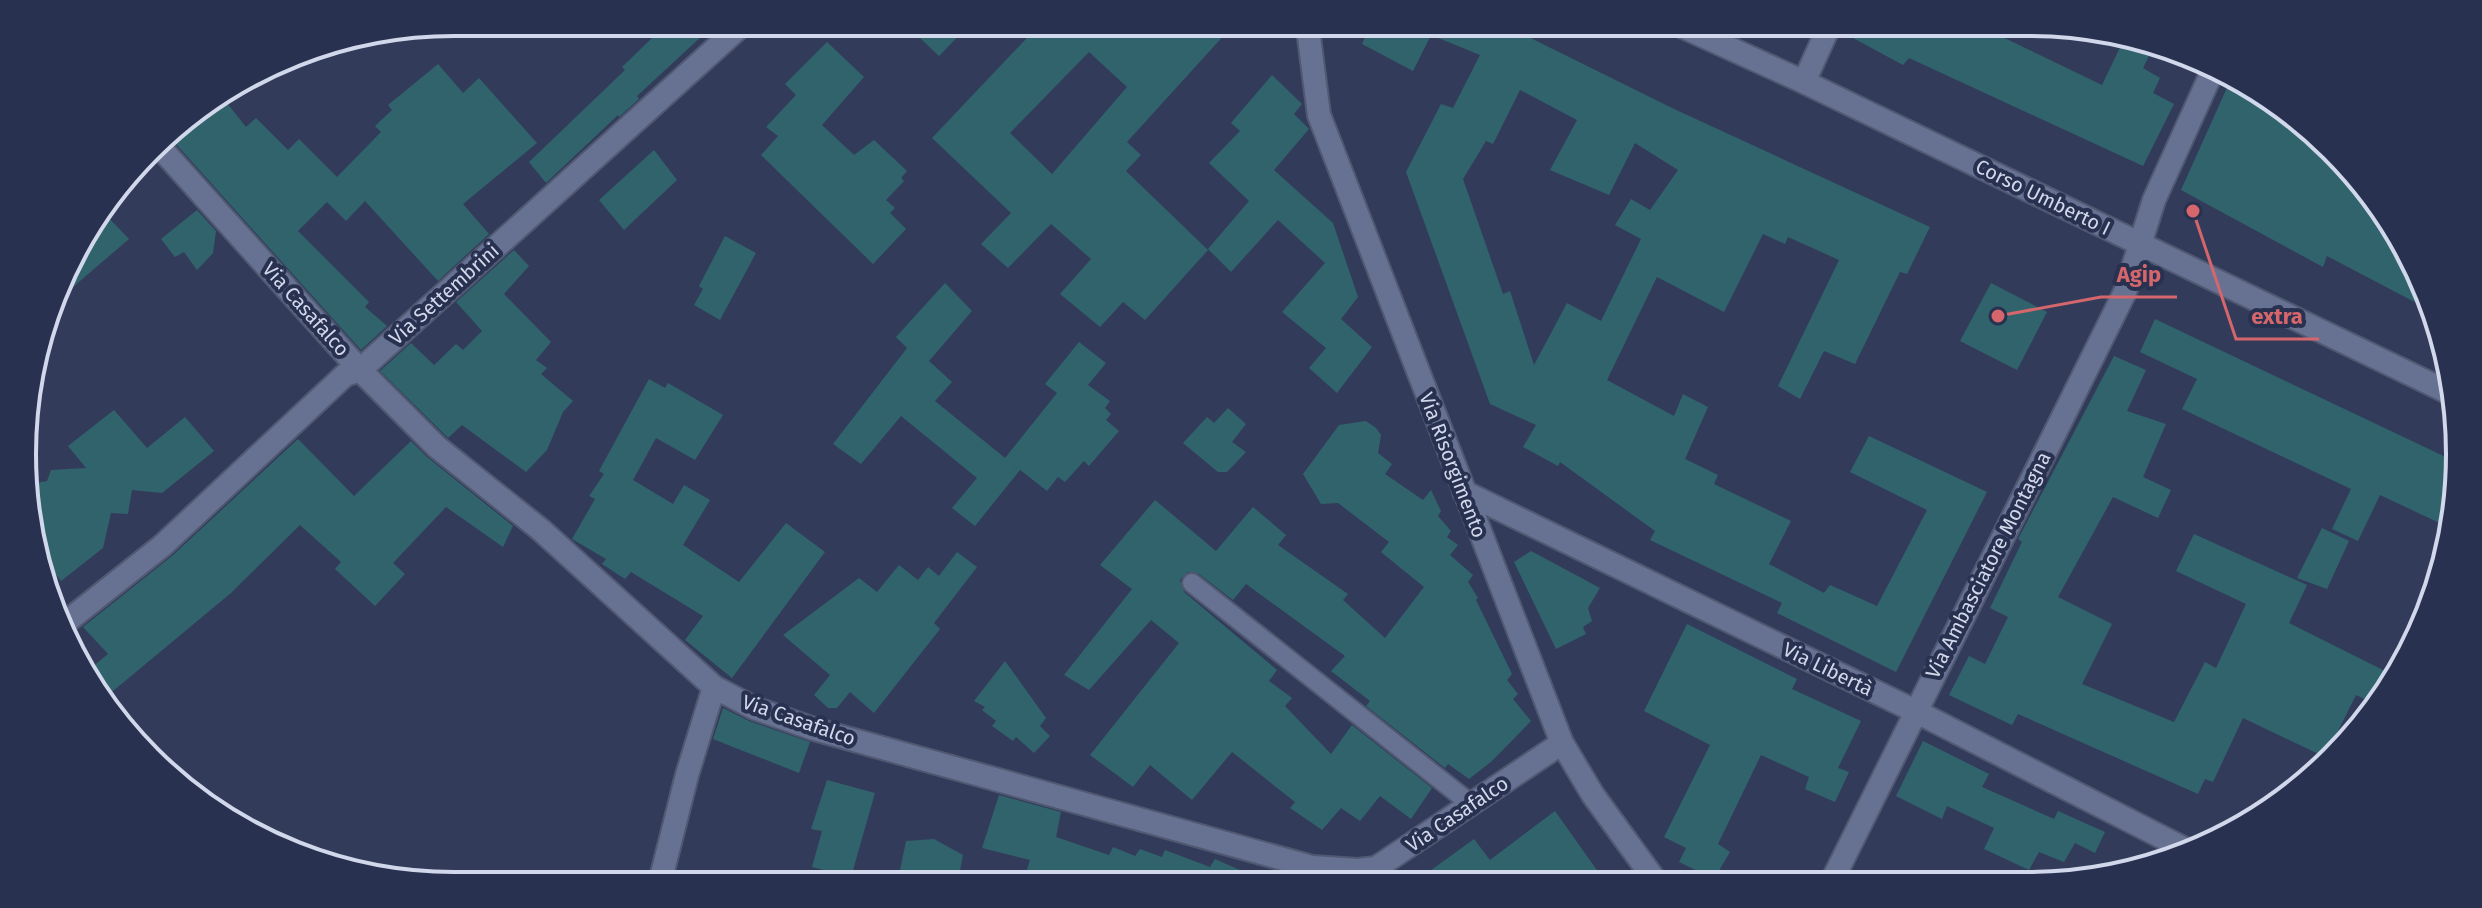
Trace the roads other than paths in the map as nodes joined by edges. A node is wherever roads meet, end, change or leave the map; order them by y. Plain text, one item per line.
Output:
1 (730, 36) edge
2 (1309, 36) edge
3 (1703, 36) edge
4 (1825, 36) edge
5 (2210, 77) edge
6 (1804, 82) junction
7 (164, 152) edge
8 (2140, 245) junction
9 (360, 370) junction
10 (2440, 389) edge
11 (1464, 492) junction
12 (1192, 583) dead end
13 (70, 619) edge
14 (714, 687) junction
15 (1915, 711) junction
16 (1562, 743) junction
17 (1471, 804) junction
18 (2176, 845) edge
19 (663, 872) edge
20 (1366, 872) edge
21 (1386, 872) edge
22 (1649, 872) edge
23 (1836, 872) edge

1 - 9 street, Via Settembrini
2 - 11 street, Via Risorgimento
3 - 6 street, Corso Umberto I
4 - 6 street
5 - 8 street, Via Ambasciatore Montagna
6 - 8 street, Corso Umberto I
7 - 9 street, Via Casafalco
8 - 10 street, Corso Umberto I
8 - 15 street, Via Ambasciatore Montagna
9 - 13 street, Via Settembrini
9 - 14 street, Via Casafalco
11 - 15 street, Via Libertà
11 - 16 street, Via Risorgimento
12 - 17 lane
14 - 19 street
14 - 20 street, Via Casafalco
15 - 18 street, Via Libertà
15 - 23 street, Via Ambasciatore Montagna
16 - 17 street, Via Casafalco
16 - 22 street, Via Risorgimento
17 - 21 street, Via Casafalco

